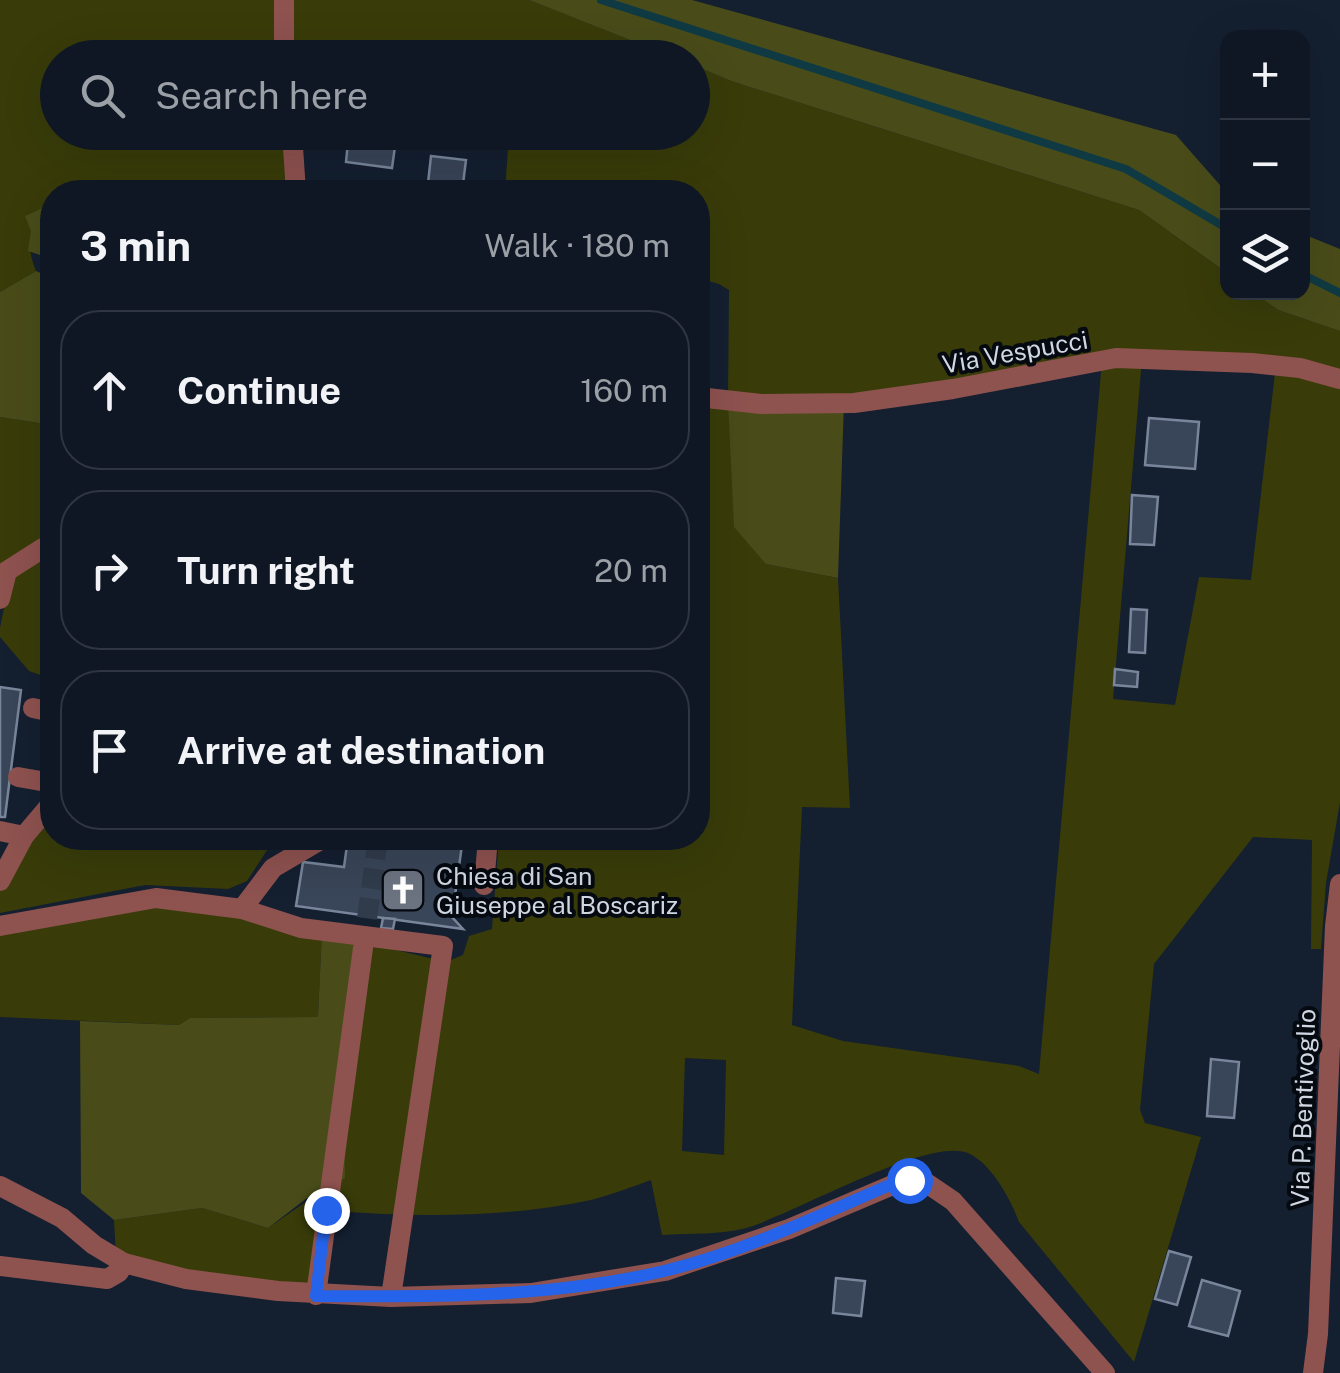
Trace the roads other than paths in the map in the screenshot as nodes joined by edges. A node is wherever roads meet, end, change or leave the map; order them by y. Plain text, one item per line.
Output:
1 (284, 0) edge
2 (284, 40) edge
3 (293, 150) edge
4 (295, 180) edge
5 (1340, 379) edge
6 (710, 398) edge
7 (40, 551) edge
8 (0, 599) edge
9 (18, 777) dead end
10 (40, 782) edge
11 (40, 817) edge
12 (0, 831) edge
13 (24, 836) junction
14 (304, 850) edge
15 (487, 850) edge
16 (0, 881) edge
17 (1340, 884) edge
18 (484, 886) dead end
19 (242, 909) junction
20 (0, 926) edge
21 (363, 948) tunnel mouth
22 (0, 1186) edge
23 (124, 1263) junction
24 (0, 1266) edge
25 (316, 1296) junction
26 (391, 1297) junction
27 (1105, 1373) edge
28 (1317, 1373) edge

1 - 2 street
3 - 4 street
5 - 6 street, Via Vespucci
7 - 8 street
9 - 10 street
11 - 13 street
12 - 13 street
13 - 16 street
14 - 19 street
15 - 18 street
17 - 28 street, Via P. Bentivoglio
19 - 20 street
19 - 26 street
21 - 25 street
22 - 23 street
23 - 24 street
23 - 25 street
25 - 26 street
26 - 27 street

